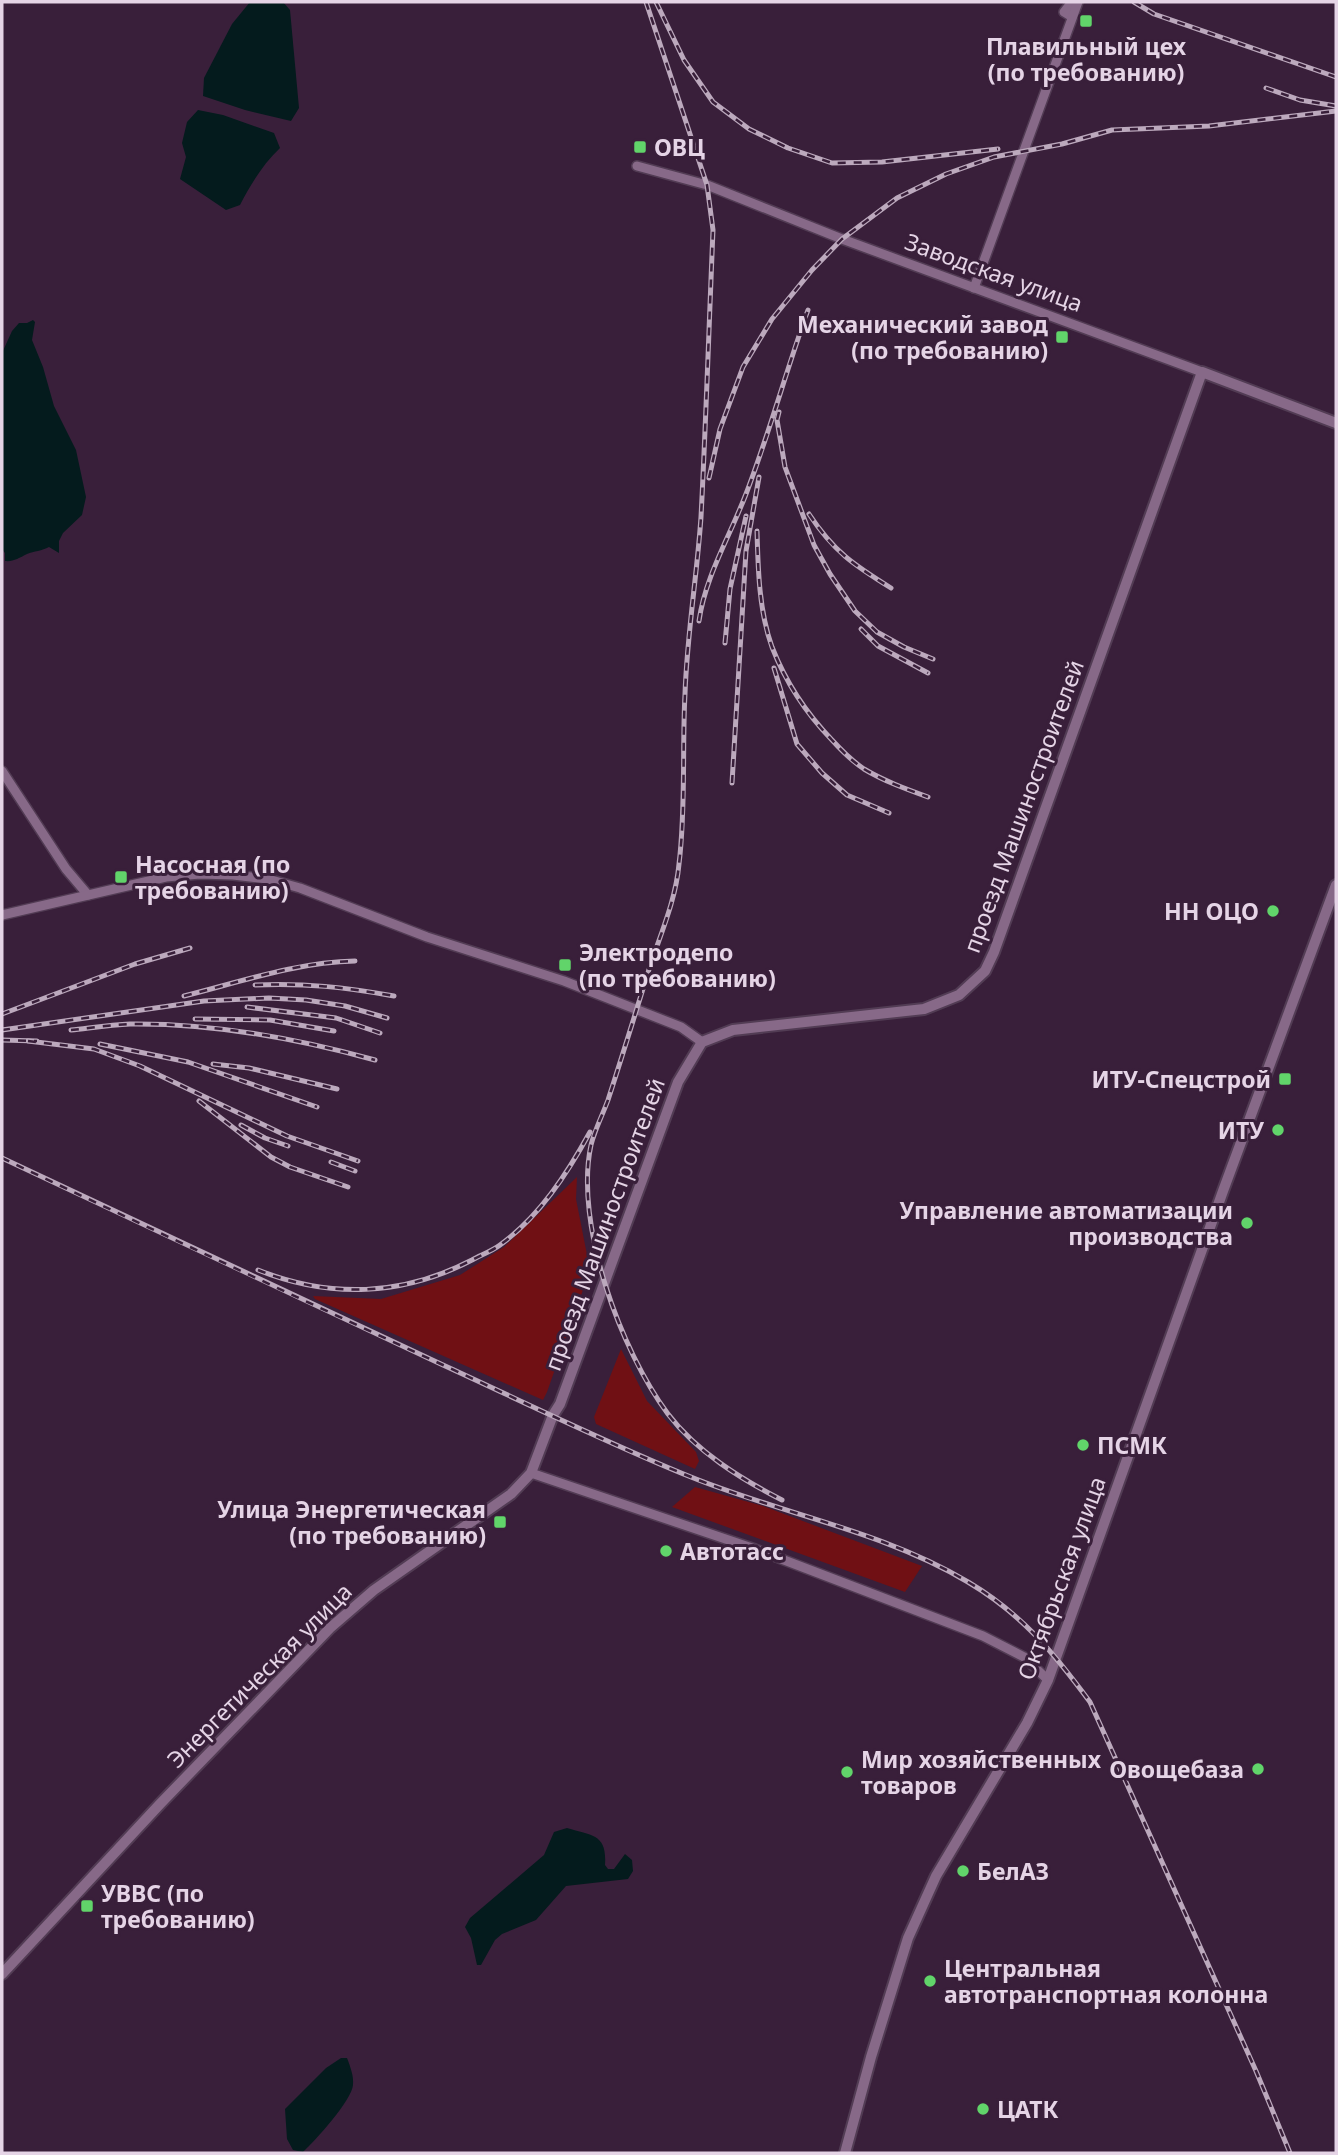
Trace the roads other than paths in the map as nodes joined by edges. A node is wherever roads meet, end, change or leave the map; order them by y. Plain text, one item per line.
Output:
1 (1072, 2) edge
2 (1078, 2) edge
3 (1072, 17) junction
4 (637, 166) dead end
5 (974, 288) junction
6 (1202, 372) junction
7 (1336, 423) edge
8 (2, 771) edge
9 (1336, 885) edge
10 (88, 895) junction
11 (2, 915) edge
12 (702, 1042) junction
13 (531, 1473) junction
14 (1048, 1680) junction
15 (2, 1974) edge
16 (845, 2153) edge

1 - 3 street
2 - 3 street
3 - 5 street
4 - 5 street, Заводская улица
5 - 6 street, Заводская улица
6 - 7 street, Заводская улица
6 - 12 street, проезд Машиностроителей
8 - 10 street
9 - 14 street, Октябрьская улица
10 - 11 street
10 - 12 street
12 - 13 street, проезд Машиностроителей
13 - 14 street
13 - 15 street, Энергетическая улица
14 - 16 street, Октябрьская улица

